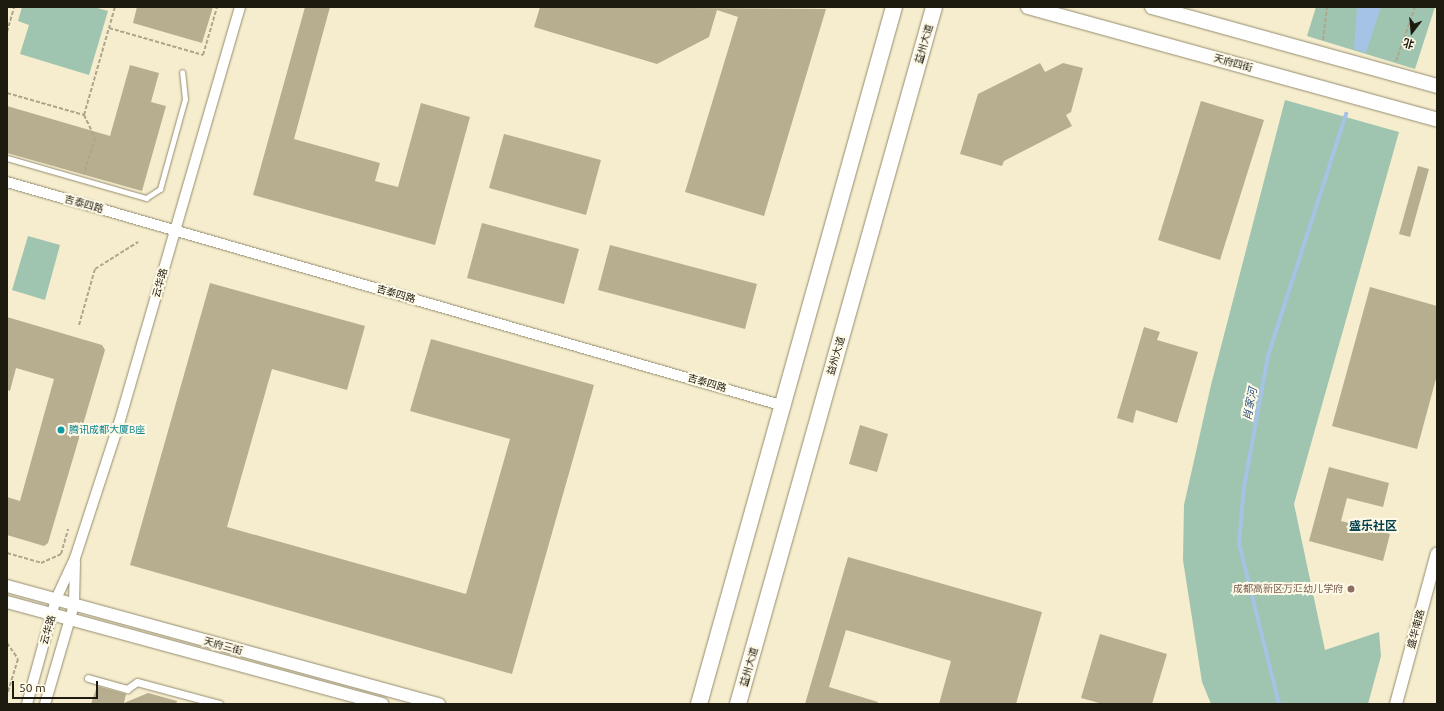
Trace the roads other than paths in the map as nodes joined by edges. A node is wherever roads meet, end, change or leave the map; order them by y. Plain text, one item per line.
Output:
1 (240, 7) edge
2 (894, 7) edge
3 (934, 7) edge
4 (1028, 7) edge
5 (1152, 7) edge
6 (182, 72) dead end
7 (1437, 86) edge
8 (1437, 120) edge
9 (7, 158) edge
10 (7, 182) edge
11 (176, 231) junction
12 (784, 406) junction
13 (1437, 553) edge
14 (75, 558) junction
15 (7, 586) edge
16 (1432, 589) edge
17 (56, 600) junction
18 (7, 602) edge
19 (74, 605) junction
20 (52, 614) junction
21 (69, 620) junction
22 (88, 678) dead end
23 (382, 689) junction
24 (27, 704) edge
25 (45, 704) edge
26 (219, 704) edge
27 (379, 704) edge
28 (439, 704) edge
29 (699, 704) edge
30 (738, 704) edge
31 (1396, 704) edge

1 - 11 street, 云华路
2 - 12 main road
3 - 30 main road, 益州大道
4 - 8 main road, 天府四街
5 - 7 main road
6 - 9 lane
10 - 11 street, 吉泰四路
11 - 12 street, 吉泰四路
11 - 14 street, 云华路
12 - 29 main road
13 - 16 street, 盛华南路
14 - 17 street, 云华路
14 - 19 street, 云华路
15 - 17 street, 天府三街
16 - 31 street, 盛华南路
17 - 19 street, 天府三街
17 - 20 street, 云华路
18 - 20 street, 天府三街
19 - 21 street, 云华路
19 - 23 street, 天府三街
20 - 21 street, 天府三街
20 - 24 street, 云华路
21 - 25 street, 云华路
21 - 27 street, 天府三街
22 - 26 street
23 - 27 street
23 - 28 street, 天府三街

